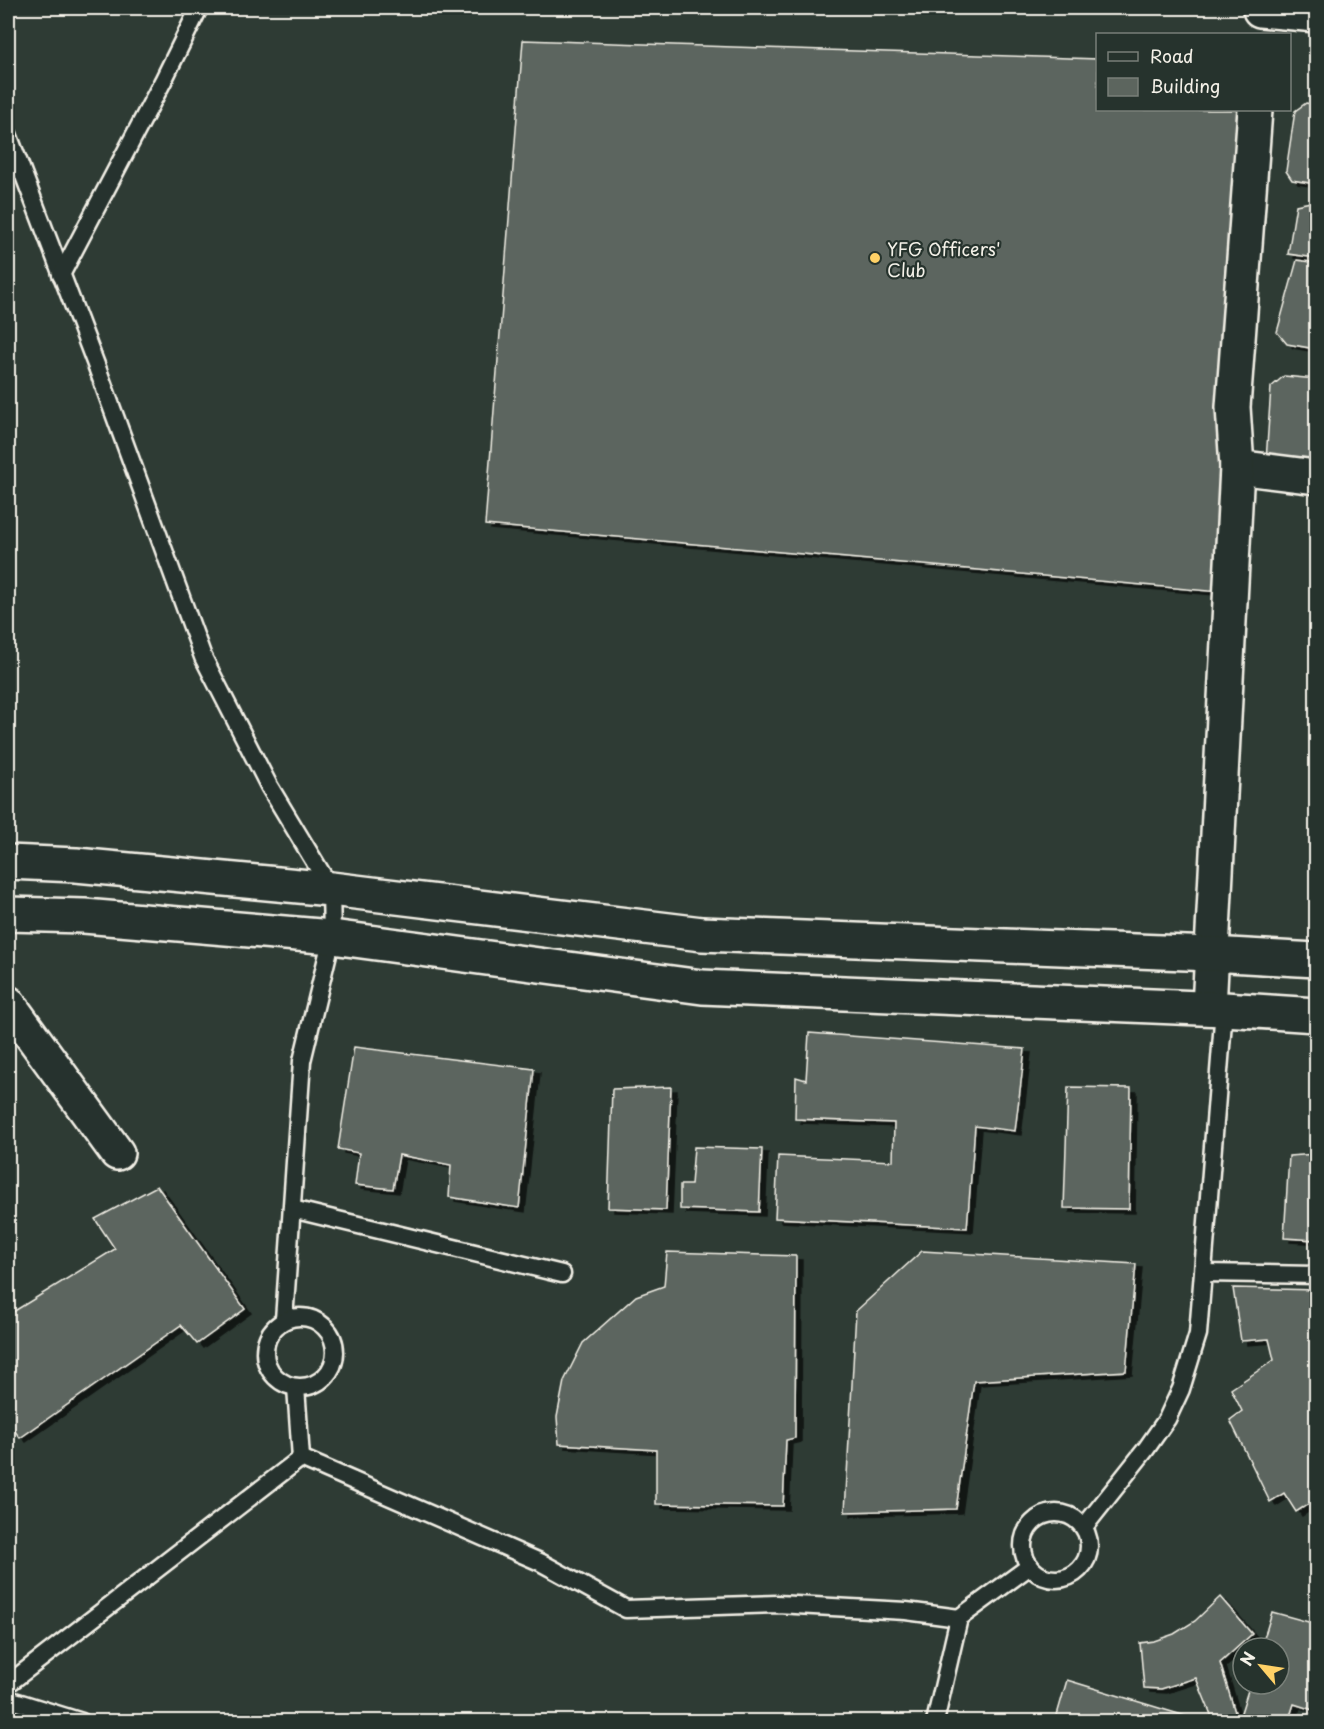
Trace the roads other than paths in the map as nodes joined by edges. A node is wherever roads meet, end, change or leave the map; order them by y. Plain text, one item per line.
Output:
1 (199, 8) edge
2 (1317, 15) edge
3 (1259, 17) edge
4 (1255, 111) edge
5 (8, 134) edge
6 (61, 275) junction
7 (1237, 467) junction
8 (1317, 477) edge
9 (8, 862) edge
10 (331, 889) junction
11 (8, 914) edge
12 (332, 938) junction
13 (1212, 954) junction
14 (1317, 960) edge
15 (8, 1003) edge
16 (1217, 1009) junction
17 (1317, 1015) edge
18 (117, 1153) dead end
19 (292, 1209) junction
20 (1203, 1273) junction
21 (562, 1274) dead end
22 (1317, 1275) edge
23 (284, 1320) junction
24 (296, 1386) junction
25 (300, 1458) junction
26 (1084, 1527) junction
27 (1030, 1566) junction
28 (959, 1618) junction
29 (8, 1684) edge
30 (8, 1700) edge
31 (82, 1722) edge
32 (935, 1722) edge

1 - 6 lane
2 - 3 main road
4 - 7 main road
5 - 6 lane
6 - 10 lane
7 - 8 main road
7 - 13 main road
9 - 10 main road
10 - 12 lane
10 - 13 main road
11 - 12 main road
12 - 16 main road
12 - 19 lane
13 - 14 main road
13 - 16 main road
15 - 18 main road
16 - 17 main road
16 - 20 lane
19 - 21 lane
19 - 23 lane
20 - 22 lane
20 - 26 lane
23 - 24 lane
23 - 24 lane
24 - 25 lane
25 - 28 lane
25 - 29 lane
26 - 27 lane
26 - 27 lane
27 - 28 lane
28 - 32 lane
30 - 31 lane

